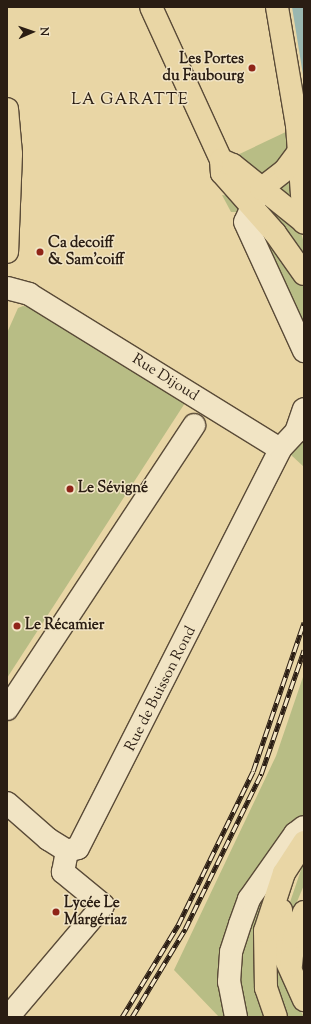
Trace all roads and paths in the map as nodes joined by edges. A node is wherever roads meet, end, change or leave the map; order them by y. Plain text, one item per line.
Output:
1 (151, 7) edge
2 (276, 7) edge
3 (7, 109) edge
4 (301, 151) edge
5 (255, 197) junction
6 (304, 222) edge
7 (7, 252) edge
8 (304, 274) edge
9 (7, 288) edge
10 (304, 351) edge
11 (304, 409) edge
12 (194, 425) dead end
13 (280, 449) junction
14 (7, 709) edge
15 (7, 803) edge
16 (304, 827) edge
17 (304, 842) edge
18 (67, 851) junction
19 (294, 862) junction
20 (304, 912) edge
21 (292, 976) junction
22 (304, 1000) edge
23 (7, 1014) edge
24 (236, 1017) edge
25 (276, 1017) edge

1 - 5 main road
2 - 4 main road
3 - 7 main road
4 - 5 main road
4 - 6 main road
5 - 6 main road
5 - 8 main road
5 - 10 street
9 - 13 street, Rue Dijoud
11 - 13 street
12 - 14 street
13 - 18 street, Rue de Buisson Rond
15 - 18 street
16 - 24 street
17 - 19 main road
18 - 23 street
19 - 21 main road
19 - 25 main road
20 - 21 main road
21 - 22 main road

